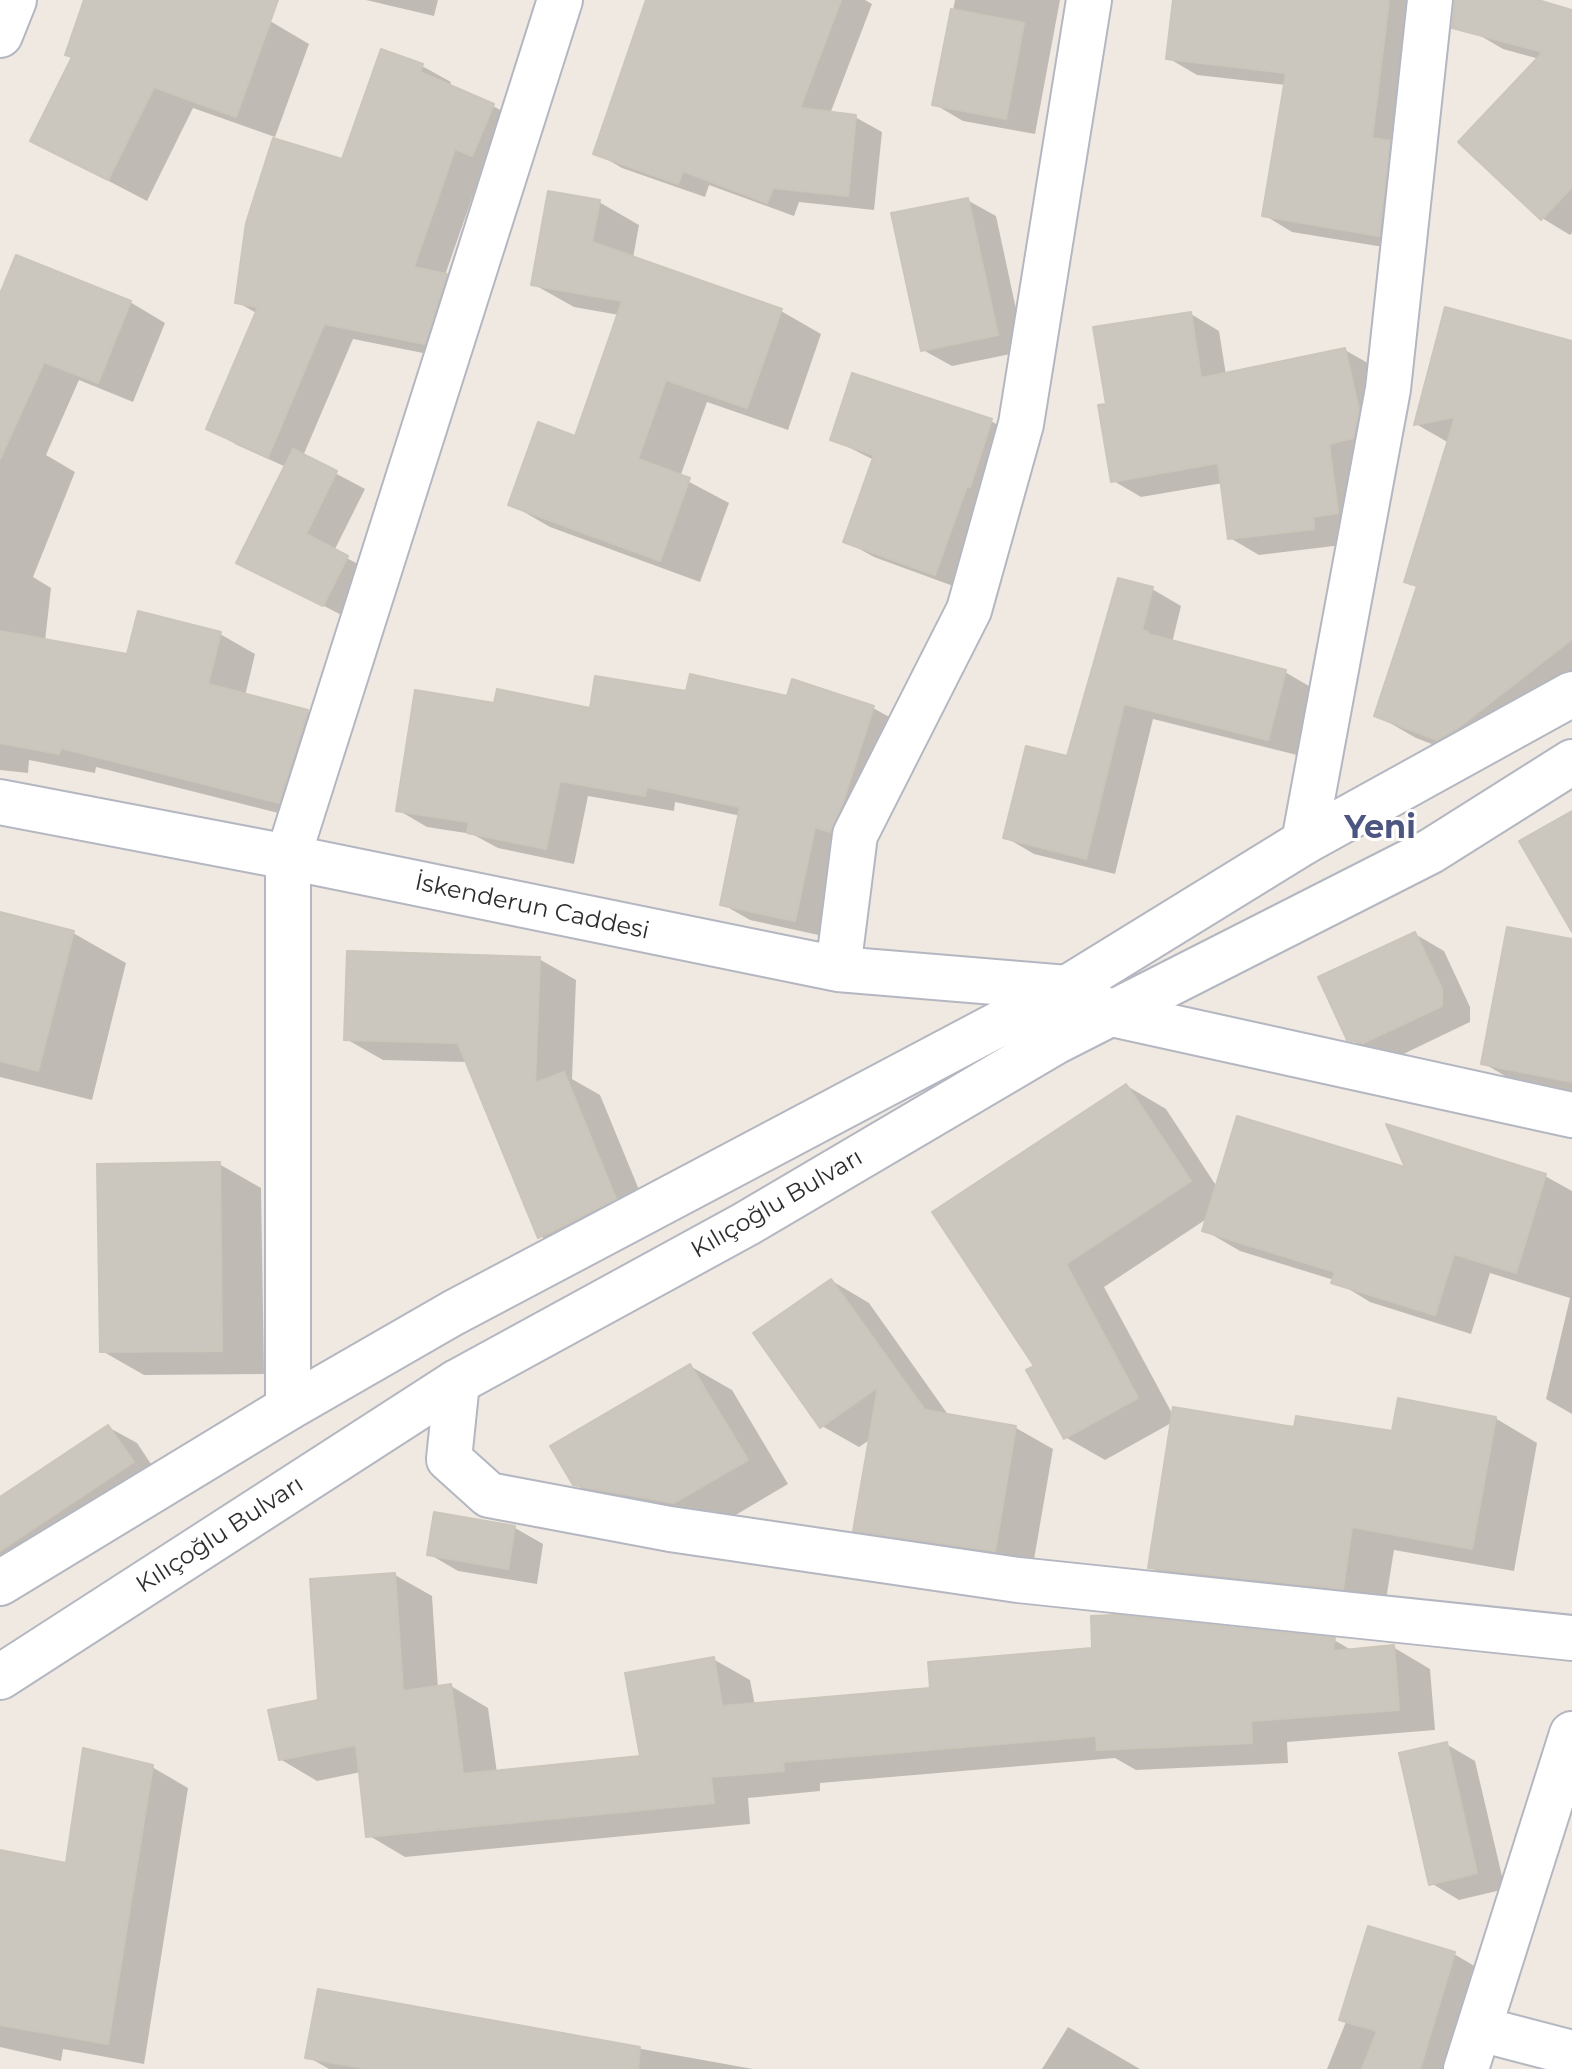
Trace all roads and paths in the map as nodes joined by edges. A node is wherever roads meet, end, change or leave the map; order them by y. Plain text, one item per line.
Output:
1 (14, 0) edge
2 (560, 0) edge
3 (1089, 0) edge
4 (1430, 0) edge
5 (0, 35) edge
6 (1572, 694) edge
7 (1572, 762) edge
8 (0, 802) edge
9 (1304, 842) junction
10 (288, 857) junction
11 (838, 969) junction
12 (1067, 988) junction
13 (1112, 1014) junction
14 (1572, 1115) edge
15 (457, 1382) junction
16 (288, 1408) junction
17 (0, 1583) edge
18 (1572, 1638) edge
19 (0, 1677) edge
20 (1572, 1734) edge
21 (1480, 2029) junction
22 (1572, 2053) edge
23 (1466, 2069) edge

1 - 5 street
2 - 10 street
3 - 11 street
4 - 9 street
6 - 9 street
7 - 13 street, Kılıçoğlu Bulvarı
8 - 10 street, İskenderun Caddesi
9 - 12 street
10 - 11 street, İskenderun Caddesi
10 - 16 street
11 - 12 street, İskenderun Caddesi
12 - 13 street
12 - 16 street
13 - 14 street
13 - 15 street, Kılıçoğlu Bulvarı
15 - 18 street
15 - 19 street, Kılıçoğlu Bulvarı
16 - 17 street
20 - 21 street
21 - 22 street
21 - 23 street

